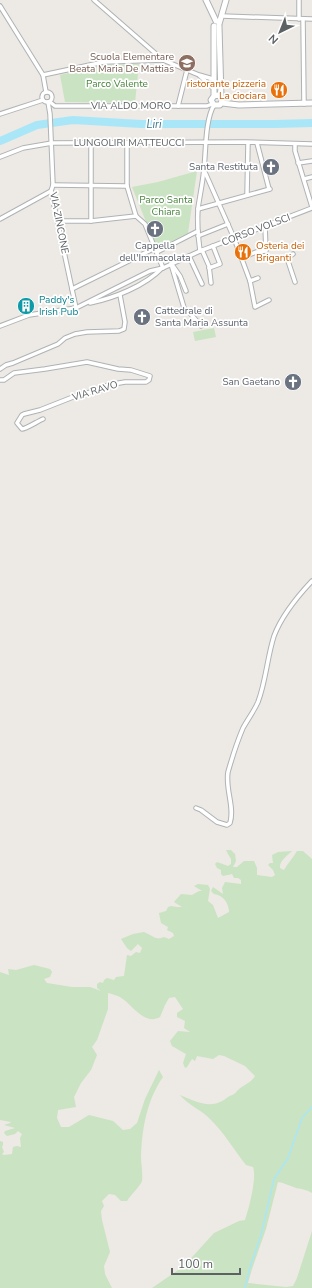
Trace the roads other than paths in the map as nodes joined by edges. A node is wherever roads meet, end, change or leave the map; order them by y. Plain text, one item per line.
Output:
1 (94, 0) edge
2 (206, 0) edge
3 (226, 0) edge
4 (299, 0) edge
5 (0, 6) edge
6 (222, 14) junction
7 (301, 19) junction
8 (312, 19) edge
9 (216, 23) junction
10 (164, 60) junction
11 (187, 70) junction
12 (43, 75) junction
13 (199, 75) junction
14 (213, 79) junction
15 (221, 86) junction
16 (213, 88) junction
17 (46, 92) junction
18 (214, 96) junction
19 (221, 97) junction
20 (43, 100) junction
21 (49, 102) junction
22 (222, 103) junction
23 (312, 103) edge
24 (213, 104) junction
25 (304, 104) junction
26 (178, 106) junction
27 (0, 114) edge
28 (206, 142) junction
29 (52, 143) junction
30 (128, 143) junction
31 (248, 143) junction
32 (257, 143) junction
33 (91, 144) junction
34 (295, 144) junction
35 (312, 144) edge
36 (0, 157) edge
37 (312, 161) edge
38 (298, 163) junction
39 (204, 170) junction
40 (312, 177) edge
41 (304, 179) junction
42 (53, 185) junction
43 (91, 186) junction
44 (127, 186) junction
45 (51, 191) junction
46 (247, 195) junction
47 (219, 203) junction
48 (312, 208) edge
49 (198, 209) junction
50 (136, 216) junction
51 (0, 219) edge
52 (57, 221) junction
53 (91, 221) junction
54 (228, 224) junction
55 (265, 226) junction
56 (198, 231) junction
57 (198, 236) junction
58 (234, 238) junction
59 (213, 246) junction
60 (156, 250) junction
61 (201, 250) junction
62 (293, 254) dead end
63 (189, 256) junction
64 (241, 258) junction
65 (172, 264) junction
66 (163, 268) junction
67 (209, 268) junction
68 (258, 278) dead end
69 (250, 281) junction
70 (295, 282) dead end
71 (211, 283) dead end
72 (202, 284) dead end
73 (72, 289) junction
74 (186, 291) dead end
75 (120, 295) junction
76 (269, 300) dead end
77 (85, 303) junction
78 (76, 308) junction
79 (0, 326) edge
80 (201, 326) dead end
81 (0, 369) edge
82 (0, 380) edge
83 (43, 419) dead end
84 (312, 582) edge
85 (196, 808) dead end

1 - 10 street
2 - 9 main road
3 - 6 main road
4 - 7 street
5 - 12 street
6 - 7 street
6 - 9 main road
7 - 8 street
7 - 25 street
9 - 14 main road
9 - 15 main road
10 - 11 street
10 - 12 street
11 - 13 street
11 - 26 street
12 - 17 street
13 - 14 street
13 - 16 street
14 - 15 main road
14 - 16 main road
15 - 19 main road
16 - 18 main road
17 - 20 street
17 - 21 street
18 - 19 main road
18 - 24 main road
19 - 22 main road
20 - 21 street
20 - 27 street
21 - 26 street, VIA ALDO MORO
21 - 29 street, VIA ZINCONE
22 - 24 main road
22 - 25 main road
23 - 25 main road
24 - 26 street, VIA ALDO MORO
24 - 28 street
28 - 30 street, LUNGOLIRI MATTEUCCI
28 - 31 street, LUNGOLIRI MATTEUCCI
28 - 39 street
29 - 33 street, LUNGOLIRI MATTEUCCI
29 - 36 street, LUNGOLIRI MATTEUCCI
29 - 42 street, VIA ZINCONE
30 - 33 street, LUNGOLIRI MATTEUCCI
30 - 44 street
31 - 32 street, LUNGOLIRI MATTEUCCI
31 - 46 street
32 - 34 street, LUNGOLIRI MATTEUCCI
32 - 46 street
33 - 43 street
34 - 35 street, LUNGOLIRI MATTEUCCI
34 - 38 street
37 - 38 street
38 - 41 street
39 - 47 street
39 - 49 street
40 - 41 street
41 - 48 street
42 - 43 street
42 - 45 street, VIA ZINCONE
43 - 44 street
43 - 53 street
44 - 50 street
45 - 51 street
45 - 52 street, VIA ZINCONE
46 - 47 street
47 - 49 street
47 - 54 street
48 - 55 street, CORSO VOLSCI
49 - 56 street
50 - 53 street
50 - 60 street
52 - 53 street
52 - 73 street, VIA ZINCONE
54 - 57 street
54 - 58 street
55 - 58 street, CORSO VOLSCI
55 - 64 street
56 - 57 street
56 - 60 street
57 - 61 street
58 - 59 street, CORSO VOLSCI
58 - 64 street
59 - 61 street, CORSO VOLSCI
59 - 67 street
60 - 66 street
60 - 73 street
61 - 63 street, CORSO VOLSCI
61 - 67 street
62 - 70 street
63 - 65 street, CORSO VOLSCI
63 - 72 street
64 - 69 street
65 - 66 street, CORSO VOLSCI
65 - 74 street
65 - 80 street
66 - 75 street
66 - 77 street
67 - 71 street
68 - 69 street
69 - 76 street
73 - 78 street, VIA ZINCONE
75 - 77 street
75 - 81 street
77 - 78 street
78 - 79 street
82 - 83 street, VIA RAVO
84 - 85 street

